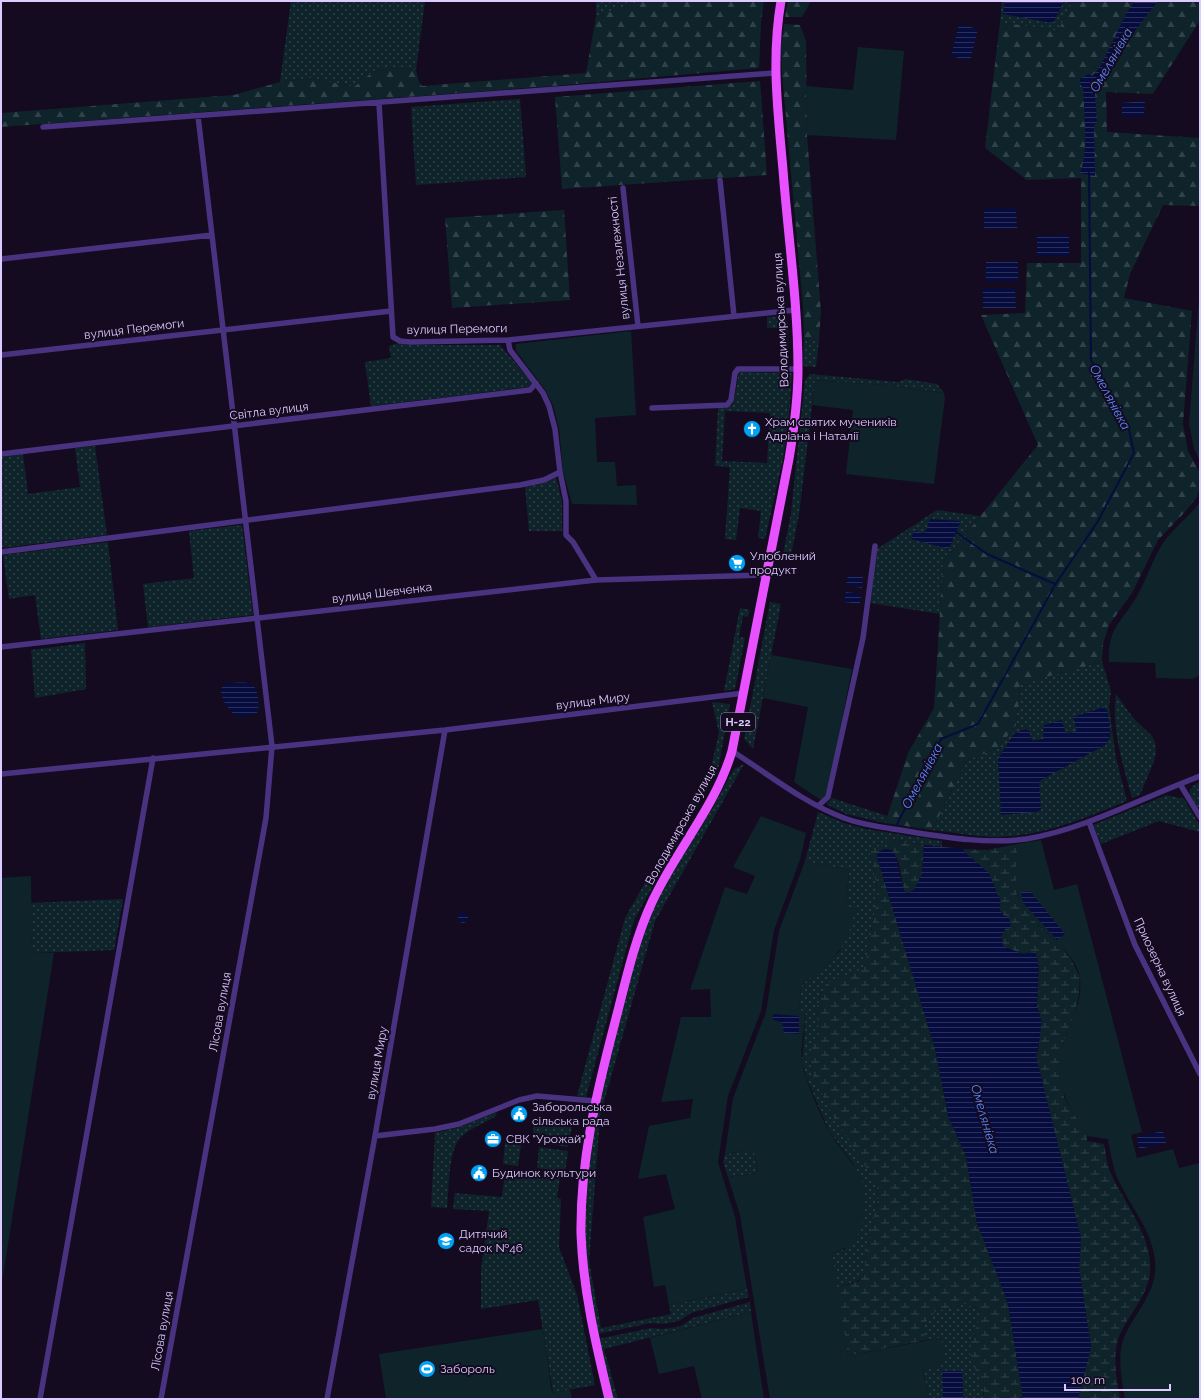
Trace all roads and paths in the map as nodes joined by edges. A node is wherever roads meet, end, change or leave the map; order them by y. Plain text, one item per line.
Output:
1 (781, 1) edge
2 (774, 74) junction
3 (379, 103) junction
4 (198, 116) junction
5 (43, 127) dead end
6 (720, 180) dead end
7 (622, 188) dead end
8 (212, 235) junction
9 (1, 259) edge
10 (795, 310) junction
11 (391, 311) junction
12 (734, 316) junction
13 (638, 326) junction
14 (223, 329) junction
15 (508, 340) junction
16 (1, 355) edge
17 (798, 369) junction
18 (536, 383) junction
19 (652, 408) dead end
20 (235, 427) junction
21 (1, 454) edge
22 (560, 472) junction
23 (246, 521) junction
24 (875, 546) dead end
25 (1, 552) edge
26 (767, 575) junction
27 (596, 580) junction
28 (257, 619) junction
29 (1, 646) edge
30 (744, 693) junction
31 (445, 730) junction
32 (272, 746) junction
33 (732, 751) junction
34 (153, 758) junction
35 (1, 774) edge
36 (1200, 776) edge
37 (1180, 784) junction
38 (818, 806) junction
39 (1200, 817) edge
40 (1089, 822) junction
41 (1200, 1074) edge
42 (594, 1101) junction
43 (375, 1136) junction
44 (40, 1399) edge
45 (161, 1399) edge
46 (327, 1399) edge
47 (609, 1399) edge

1 - 2 main road, Володимирська вулиця / Н-22
2 - 3 street
2 - 10 main road, Володимирська вулиця / Н-22
3 - 4 street
3 - 11 street
4 - 5 street
4 - 8 street, Лісова вулиця
6 - 12 street
7 - 13 street, вулиця Незалежності
8 - 9 street
8 - 14 street, Лісова вулиця
10 - 12 street, вулиця Перемоги
10 - 17 main road, Володимирська вулиця / Н-22
11 - 14 street, вулиця Перемоги
11 - 15 street, вулиця Перемоги
12 - 13 street, вулиця Перемоги
13 - 15 street, вулиця Перемоги
14 - 16 street, вулиця Перемоги
14 - 20 street, Лісова вулиця
15 - 18 street
17 - 19 street
17 - 26 main road, Володимирська вулиця / Н-22
18 - 20 street, Світла вулиця
18 - 22 street
20 - 21 street, Світла вулиця
20 - 23 street, Лісова вулиця
22 - 23 street
22 - 27 street
23 - 25 street
23 - 28 street, Лісова вулиця
24 - 38 street
26 - 27 street, вулиця Шевченка
26 - 30 main road, Володимирська вулиця / Н-22
27 - 28 street, вулиця Шевченка
28 - 29 street, вулиця Шевченка
28 - 32 street, Лісова вулиця
30 - 31 street, вулиця Миру
30 - 33 main road, Володимирська вулиця / Н-22
31 - 32 street, вулиця Миру
31 - 43 street, вулиця Миру
32 - 34 street
32 - 45 street, Лісова вулиця
33 - 38 street
33 - 42 main road, Володимирська вулиця / Н-22
34 - 35 street
34 - 44 street
36 - 37 street
37 - 39 street
37 - 40 street
38 - 40 street
40 - 41 street, Приозерна вулиця
42 - 43 street
42 - 47 main road, Володимирська вулиця / Н-22
43 - 46 street, вулиця Миру

